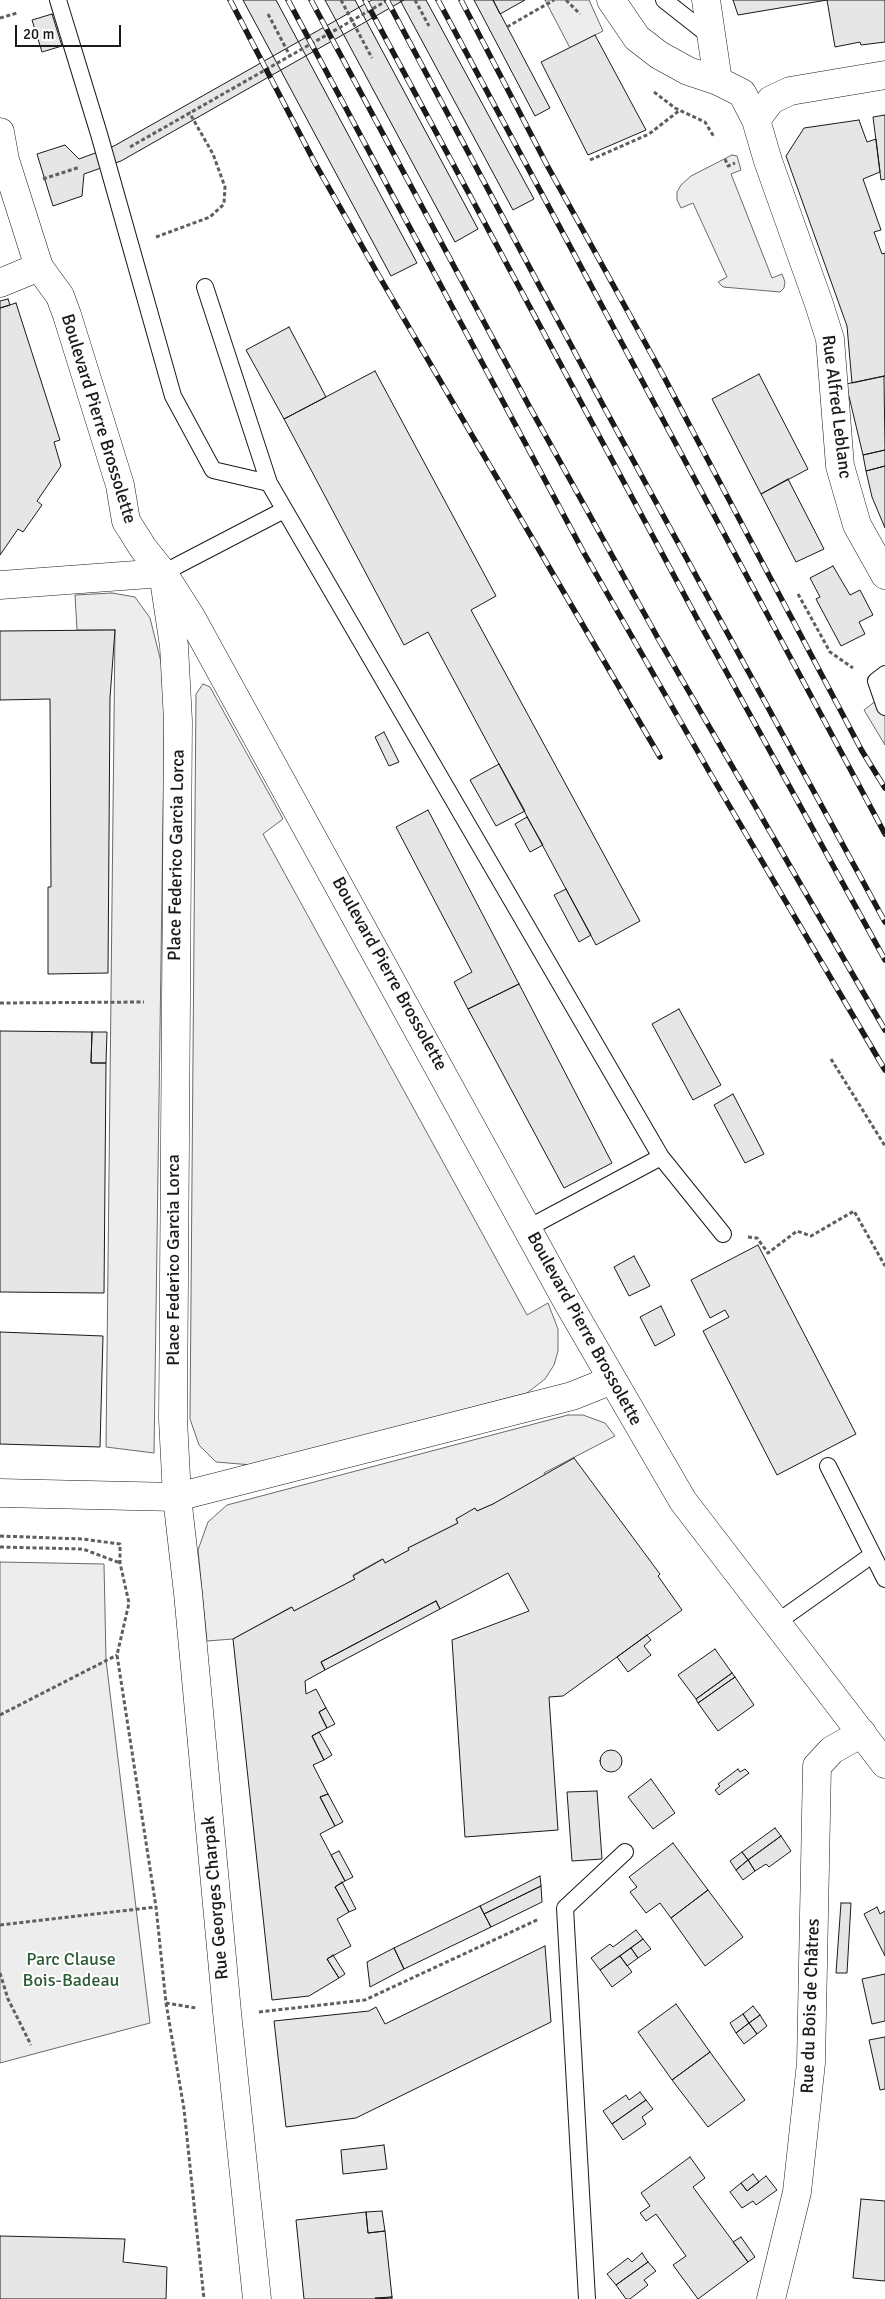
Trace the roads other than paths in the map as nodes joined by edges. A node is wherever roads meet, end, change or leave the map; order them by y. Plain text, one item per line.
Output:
1 (58, 0) edge
2 (611, 0) edge
3 (664, 0) edge
4 (706, 0) edge
5 (711, 37) junction
6 (885, 75) edge
7 (718, 81) junction
8 (756, 120) junction
9 (0, 132) edge
10 (39, 267) junction
11 (0, 283) edge
12 (205, 287) dead end
13 (269, 483) junction
14 (284, 510) junction
15 (163, 573) junction
16 (885, 575) edge
17 (0, 585) edge
18 (880, 678) edge
19 (885, 707) edge
20 (661, 1157) junction
21 (528, 1228) junction
22 (723, 1234) road end
23 (612, 1380) junction
24 (828, 1466) dead end
25 (0, 1494) edge
26 (177, 1497) junction
27 (872, 1554) junction
28 (885, 1579) edge
29 (776, 1623) junction
30 (862, 1733) junction
31 (885, 1764) edge
32 (625, 1852) dead end
33 (257, 2299) edge
34 (587, 2299) edge
35 (771, 2299) edge

1 - 13 lane
2 - 7 street, Rue Alfred Leblanc
3 - 5 lane
4 - 5 street
5 - 7 street
6 - 8 street
7 - 8 street, Rue Alfred Leblanc
8 - 16 street, Rue Alfred Leblanc
9 - 10 street, Boulevard Pierre Brossolette
10 - 11 street
10 - 15 street, Boulevard Pierre Brossolette
12 - 13 lane
13 - 14 lane
14 - 15 lane
14 - 20 lane
15 - 17 street
15 - 21 street, Boulevard Pierre Brossolette
15 - 26 street, Place Federico Garcia Lorca
18 - 19 lane
20 - 21 lane
20 - 22 lane
21 - 23 street, Boulevard Pierre Brossolette
23 - 26 street
23 - 29 street, Boulevard Pierre Brossolette
24 - 27 lane
25 - 26 street
26 - 33 street, Rue Georges Charpak
27 - 28 lane
27 - 29 lane
29 - 30 street, Boulevard Pierre Brossolette
30 - 31 street, Boulevard Pierre Brossolette
30 - 35 street, Rue du Bois de Châtres
32 - 34 lane

